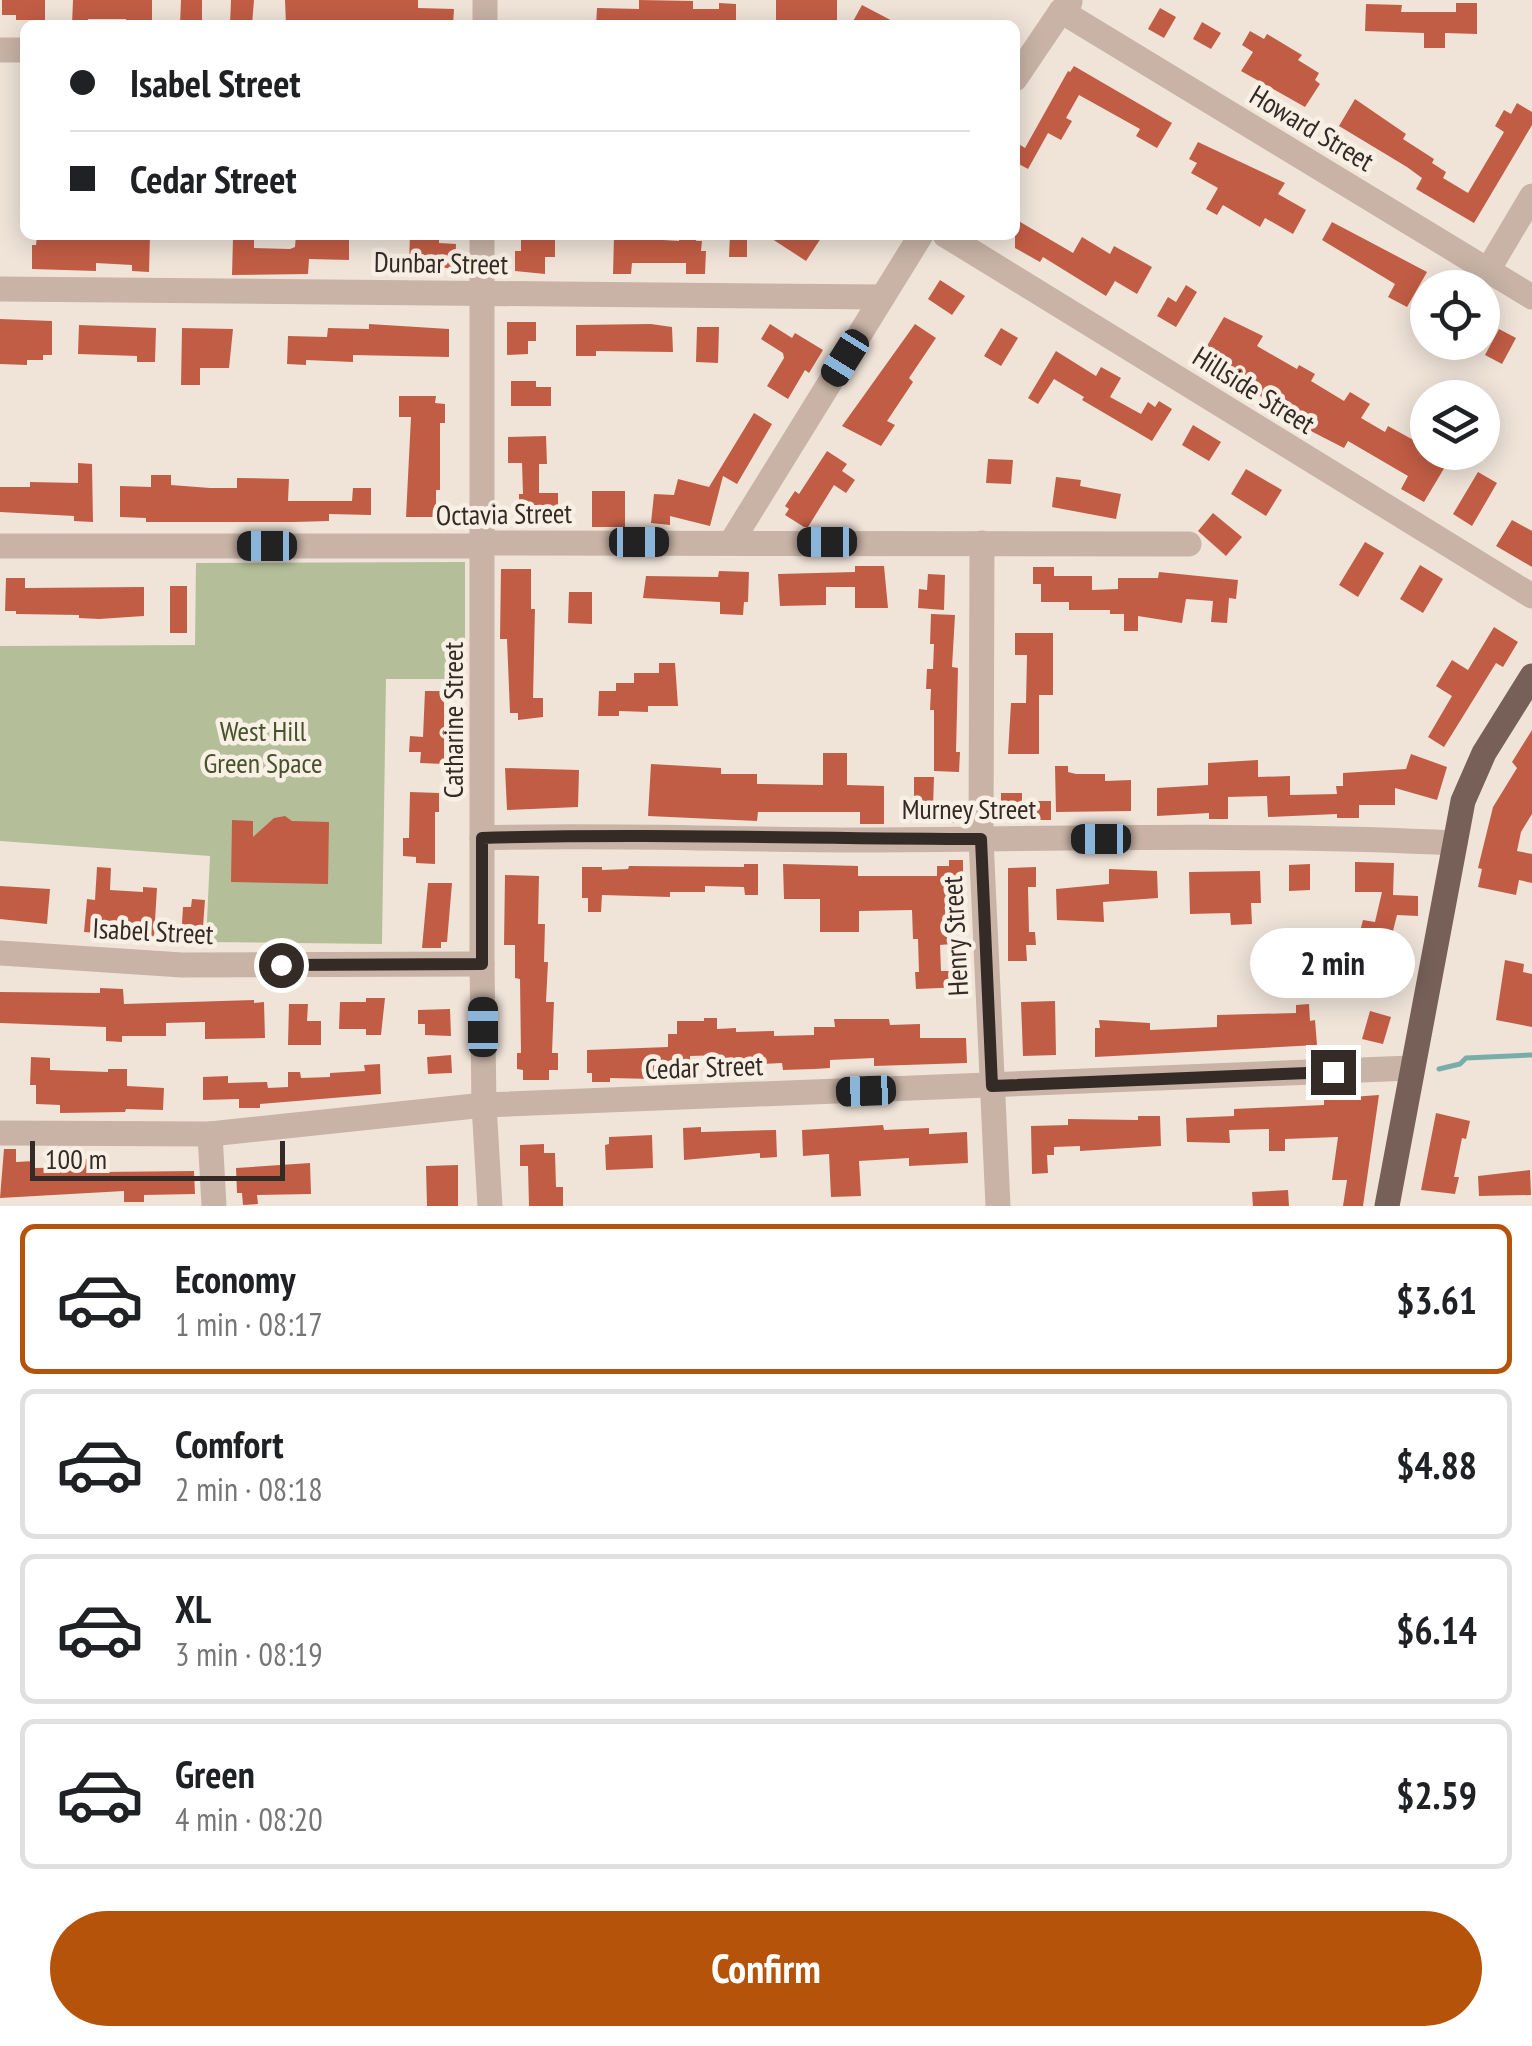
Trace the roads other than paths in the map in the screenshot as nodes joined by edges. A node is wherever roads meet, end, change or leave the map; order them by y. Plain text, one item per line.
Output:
1 (1067, 5) edge
2 (1020, 72) edge
3 (1532, 196) edge
4 (482, 240) edge
5 (919, 240) edge
6 (953, 240) edge
7 (1488, 270) joint
8 (1500, 277) edge
9 (0, 289) edge
10 (480, 294) junction
11 (1532, 297) edge
12 (882, 298) junction
13 (732, 541) junction
14 (484, 543) junction
15 (982, 543) junction
16 (1189, 544) dead end
17 (0, 546) edge
18 (1532, 596) edge
19 (1532, 676) edge
20 (482, 838) junction
21 (981, 839) junction
22 (1455, 843) junction
23 (0, 952) edge
24 (482, 964) junction
25 (1410, 1068) junction
26 (992, 1086) junction
27 (484, 1105) junction
28 (0, 1133) edge
29 (210, 1134) junction
30 (214, 1206) edge
31 (490, 1206) edge
32 (998, 1206) edge
33 (1387, 1206) edge

1 - 2 street
1 - 7 street, Howard Street
3 - 7 street
4 - 10 street, Catharine Street
5 - 12 street
6 - 18 street, Hillside Street
8 - 11 street, Howard Street
9 - 10 street, Dunbar Street
10 - 12 street, Dunbar Street
10 - 14 street, Catharine Street
12 - 13 street
13 - 14 street, Octavia Street
13 - 15 street, Octavia Street
14 - 17 street, Octavia Street
14 - 20 street, Catharine Street
15 - 16 street, Octavia Street
15 - 21 street, Henry Street
19 - 22 main road
20 - 21 street, Murney Street
20 - 24 street, Catharine Street
21 - 22 street, Murney Street
21 - 26 street, Henry Street
22 - 25 main road
23 - 24 street, Isabel Street
24 - 27 street, Catharine Street
25 - 26 street, Cedar Street
25 - 33 main road
26 - 27 street, Cedar Street
26 - 32 street, Henry Street
27 - 29 street, Cedar Street
27 - 31 street, Catharine Street
28 - 29 street, Cedar Street
29 - 30 street

